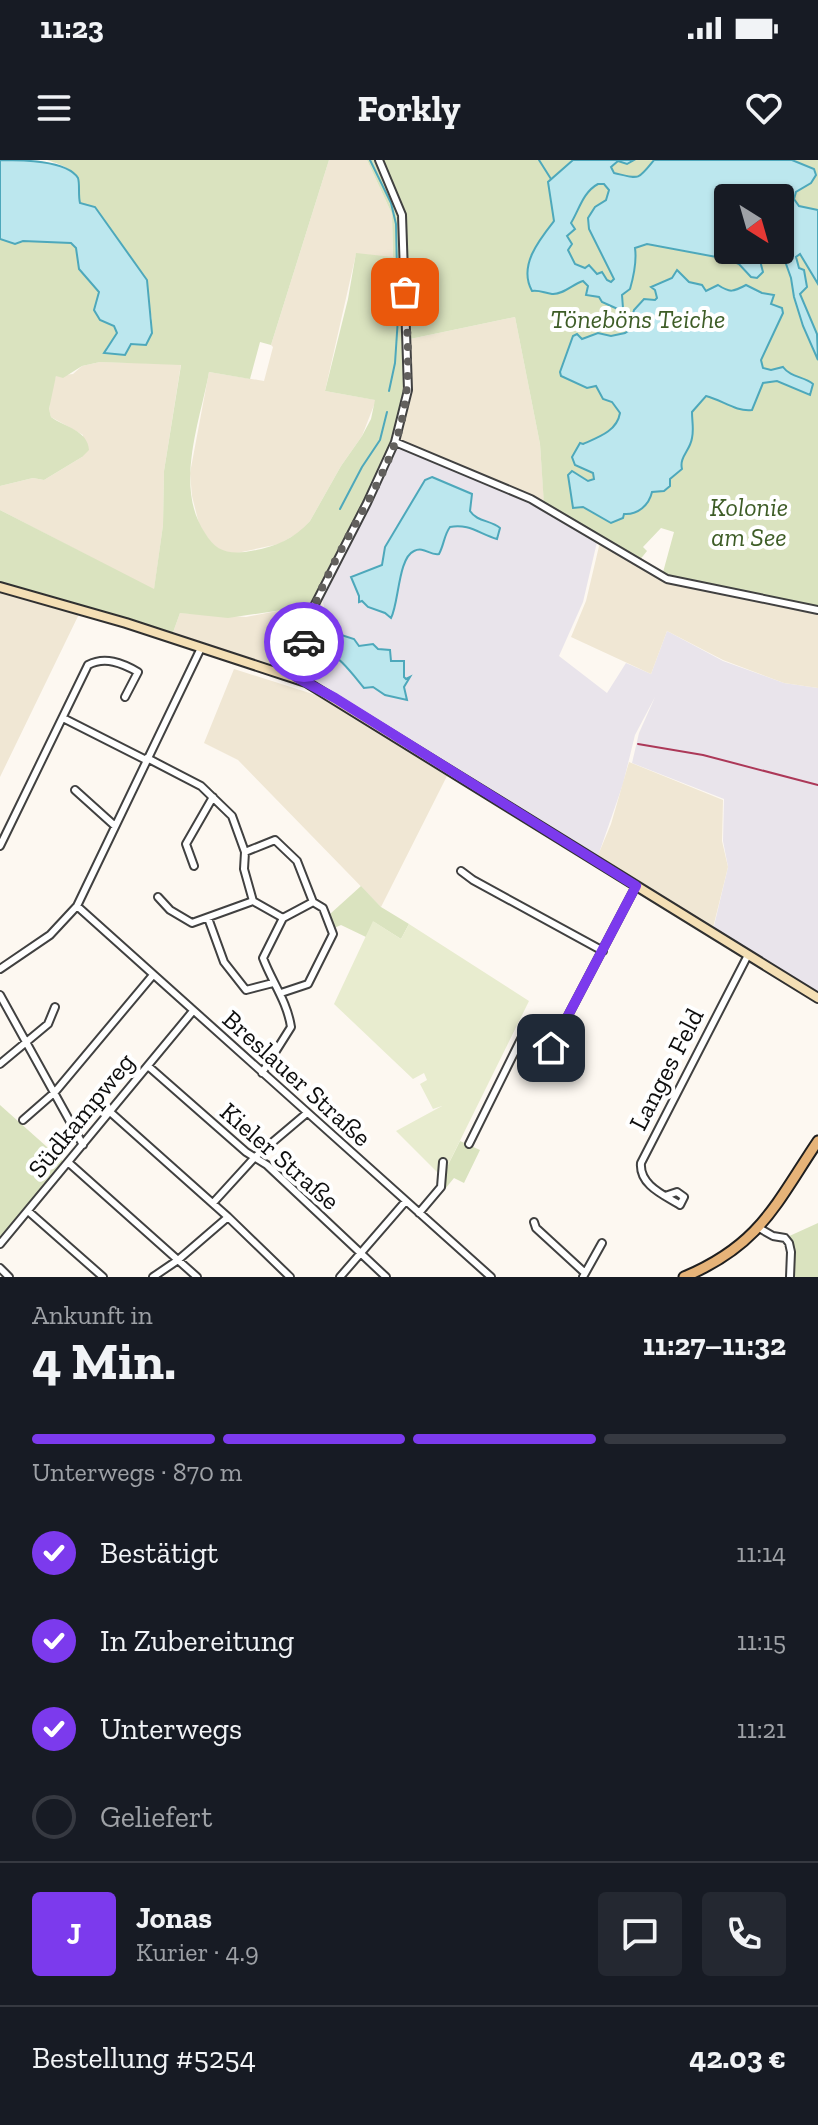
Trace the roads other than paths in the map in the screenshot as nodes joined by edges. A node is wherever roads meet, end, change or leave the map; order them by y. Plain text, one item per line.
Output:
1 (379, 160) edge
2 (395, 442) junction
3 (0, 587) edge
4 (818, 610) edge
5 (201, 648) junction
6 (296, 677) junction
7 (125, 697) dead end
8 (63, 718) junction
9 (147, 759) junction
10 (75, 790) dead end
11 (213, 797) junction
12 (115, 826) junction
13 (0, 846) edge
14 (245, 852) junction
15 (194, 866) dead end
16 (461, 871) dead end
17 (636, 886) junction
18 (158, 897) dead end
19 (253, 901) junction
20 (313, 902) junction
21 (77, 906) junction
22 (208, 918) junction
23 (283, 918) junction
24 (603, 951) junction
25 (748, 955) junction
26 (0, 969) edge
27 (153, 975) junction
28 (273, 983) junction
29 (281, 993) junction
30 (0, 995) edge
31 (818, 998) edge
32 (55, 1007) dead end
33 (193, 1011) junction
34 (27, 1042) junction
35 (0, 1064) edge
36 (148, 1066) junction
37 (262, 1073) junction
38 (55, 1092) junction
39 (109, 1111) junction
40 (307, 1113) junction
41 (23, 1120) dead end
42 (818, 1141) edge
43 (469, 1144) dead end
44 (83, 1145) junction
45 (255, 1157) junction
46 (443, 1162) dead end
47 (69, 1163) junction
48 (665, 1196) dead end
49 (405, 1202) junction
50 (213, 1203) junction
51 (28, 1211) junction
52 (419, 1213) junction
53 (228, 1217) junction
54 (534, 1222) dead end
55 (759, 1228) junction
56 (602, 1243) dead end
57 (0, 1244) edge
58 (360, 1254) junction
59 (178, 1260) junction
60 (0, 1268) edge
61 (584, 1275) edge
62 (489, 1276) edge
63 (9, 1277) edge
64 (103, 1277) edge
65 (153, 1277) edge
66 (197, 1277) edge
67 (290, 1277) edge
68 (340, 1277) edge
69 (386, 1277) edge
70 (684, 1277) edge
71 (790, 1277) edge

1 - 2 street
2 - 4 street
2 - 6 street
3 - 5 main road
5 - 6 main road
5 - 9 street
6 - 17 main road
7 - 8 street
8 - 9 street
8 - 13 street
9 - 11 street
9 - 12 street
10 - 12 street
11 - 14 street
11 - 15 street
12 - 21 street
14 - 19 street
14 - 20 street
16 - 24 street
17 - 24 street
17 - 25 main road
18 - 22 street
19 - 22 street
19 - 23 street
20 - 23 street
20 - 29 street
21 - 26 street
21 - 27 street, Breslauer Straße
22 - 28 street
23 - 28 street
24 - 43 street
25 - 31 main road
25 - 48 street, Langes Feld
27 - 33 street, Breslauer Straße
27 - 38 street
28 - 29 street
29 - 37 street
30 - 34 street
32 - 34 street
33 - 36 street, Südkampweg
33 - 37 street, Breslauer Straße
34 - 35 street
34 - 38 street
36 - 39 street, Südkampweg
36 - 45 street, Kieler Straße
37 - 40 street, Breslauer Straße
38 - 41 street
38 - 44 street
39 - 44 street, Südkampweg
39 - 50 street
40 - 45 street
40 - 49 street, Breslauer Straße
42 - 55 main road
44 - 47 street, Südkampweg
45 - 50 street
45 - 58 street, Kieler Straße
46 - 52 street
47 - 51 street, Südkampweg
47 - 59 street
49 - 52 street, Breslauer Straße
49 - 58 street
50 - 53 street
51 - 57 street, Südkampweg
51 - 64 street
52 - 62 street, Breslauer Straße
53 - 59 street
53 - 67 street
54 - 61 street
55 - 70 main road
55 - 71 street
56 - 61 street
58 - 68 street
58 - 69 street, Kieler Straße
59 - 65 street
59 - 66 street
60 - 63 street

